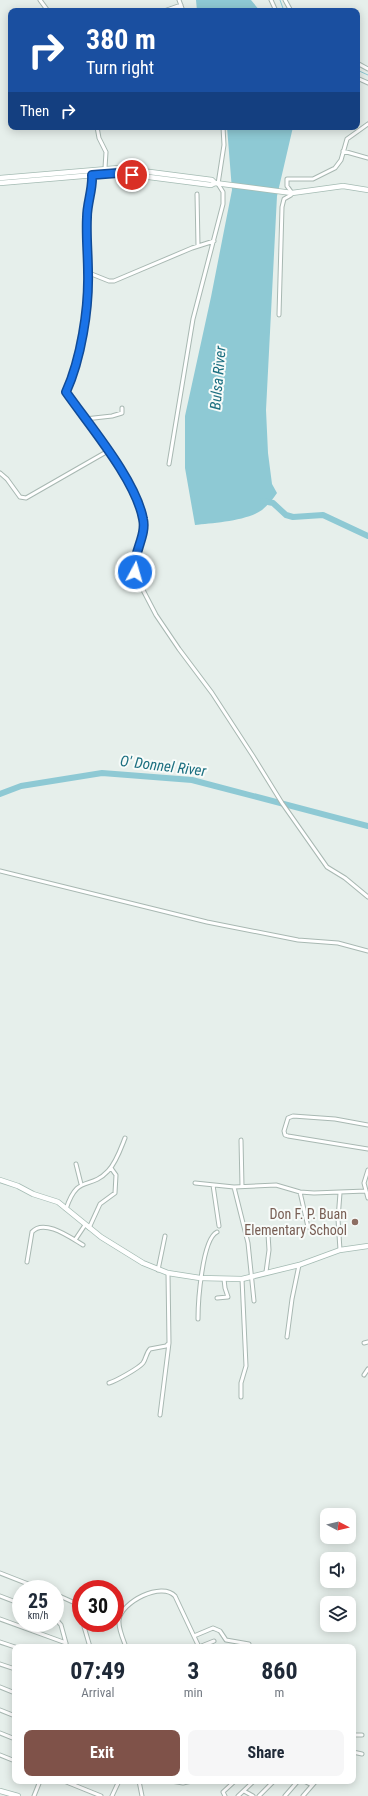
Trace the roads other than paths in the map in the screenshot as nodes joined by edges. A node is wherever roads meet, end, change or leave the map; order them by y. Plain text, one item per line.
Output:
1 (179, 0) edge
2 (181, 5) junction
3 (172, 8) edge
4 (182, 8) edge
5 (98, 130) edge
6 (223, 130) edge
7 (360, 130) edge
8 (343, 151) junction
9 (368, 158) edge
10 (105, 171) junction
11 (92, 172) junction
12 (0, 178) edge
13 (0, 183) edge
14 (218, 184) junction
15 (368, 190) edge
16 (290, 193) junction
17 (198, 194) dead end
18 (214, 242) junction
19 (198, 246) junction
20 (88, 273) junction
21 (279, 315) dead end
22 (122, 408) dead end
23 (85, 419) junction
24 (108, 451) junction
25 (169, 464) dead end
26 (0, 473) edge
27 (0, 871) edge
28 (368, 897) edge
29 (368, 951) edge
30 (368, 1125) edge
31 (125, 1138) dead end
32 (242, 1140) dead end
33 (368, 1149) edge
34 (76, 1164) dead end
35 (111, 1168) junction
36 (368, 1170) edge
37 (0, 1180) edge
38 (195, 1183) dead end
39 (81, 1184) junction
40 (213, 1185) junction
41 (242, 1186) junction
42 (234, 1187) junction
43 (366, 1191) junction
44 (300, 1192) junction
45 (340, 1192) junction
46 (368, 1198) edge
47 (66, 1209) junction
48 (87, 1226) junction
49 (219, 1226) dead end
50 (308, 1227) dead end
51 (217, 1232) dead end
52 (268, 1234) dead end
53 (165, 1236) dead end
54 (75, 1240) junction
55 (83, 1245) dead end
56 (368, 1246) edge
57 (340, 1250) junction
58 (27, 1262) dead end
59 (299, 1265) junction
60 (158, 1270) junction
61 (266, 1272) junction
62 (168, 1273) junction
63 (253, 1275) junction
64 (200, 1278) junction
65 (224, 1279) junction
66 (242, 1279) junction
67 (217, 1298) dead end
68 (254, 1301) dead end
69 (198, 1319) dead end
70 (287, 1337) dead end
71 (368, 1342) edge
72 (169, 1343) junction
73 (364, 1343) dead end
74 (368, 1369) edge
75 (364, 1375) dead end
76 (109, 1383) dead end
77 (240, 1397) dead end
78 (160, 1415) dead end
79 (0, 1572) edge
80 (19, 1580) edge
81 (0, 1596) edge
82 (12, 1601) edge
83 (0, 1619) edge
84 (63, 1632) edge
85 (86, 1632) edge
86 (194, 1636) junction
87 (214, 1641) dead end
88 (0, 1642) edge
89 (64, 1644) edge
90 (67, 1644) edge
91 (89, 1644) edge
92 (125, 1644) edge
93 (198, 1644) edge
94 (206, 1644) edge
95 (249, 1644) dead end
96 (12, 1646) edge
97 (0, 1664) edge
98 (12, 1668) edge
99 (0, 1687) edge
100 (12, 1692) edge
101 (0, 1710) edge
102 (12, 1715) edge
103 (0, 1733) edge
104 (356, 1735) edge
105 (362, 1735) dead end
106 (12, 1737) edge
107 (356, 1753) edge
108 (362, 1754) dead end
109 (0, 1755) edge
110 (12, 1760) edge
111 (39, 1784) edge
112 (75, 1784) edge
113 (118, 1784) edge
114 (140, 1784) edge
115 (232, 1784) edge
116 (251, 1784) edge
117 (271, 1784) edge
118 (295, 1784) edge
119 (309, 1784) edge
120 (312, 1786) joint
121 (0, 1791) edge
122 (244, 1791) junction
123 (16, 1796) edge
124 (34, 1796) edge
125 (101, 1796) edge
126 (112, 1796) edge
127 (142, 1796) edge
128 (225, 1796) edge
129 (238, 1796) edge
130 (253, 1796) edge
131 (259, 1796) edge
132 (285, 1796) edge
133 (303, 1796) edge

1 - 2 street
2 - 3 street
2 - 4 street
5 - 10 street
6 - 14 street
7 - 8 street
8 - 9 street
8 - 16 street
10 - 11 main road
10 - 14 main road
11 - 12 main road
11 - 13 main road
11 - 20 street
14 - 16 main road
14 - 18 street
15 - 16 main road
16 - 21 street
17 - 19 street
18 - 19 street
18 - 25 street
19 - 20 street
20 - 23 street
22 - 23 street
23 - 24 street
24 - 26 street
24 - 28 street
27 - 29 street
30 - 33 street
31 - 35 street
32 - 41 street
34 - 39 street
35 - 39 street
35 - 48 street
36 - 43 street
37 - 47 main road
38 - 40 street
39 - 47 street
40 - 42 street
40 - 49 street
41 - 42 street
41 - 44 street
42 - 63 street
43 - 45 street
43 - 46 street
44 - 45 street
44 - 50 street
45 - 57 street
47 - 48 main road
48 - 54 street
48 - 60 main road
51 - 64 street
52 - 61 street
53 - 60 street
54 - 55 street
54 - 58 street
56 - 57 main road
57 - 59 main road
59 - 61 main road
59 - 70 street
60 - 62 main road
61 - 63 main road
62 - 64 main road
62 - 72 street
63 - 66 main road
63 - 68 street
64 - 65 main road
64 - 69 street
65 - 66 main road
65 - 67 street
66 - 77 street
71 - 73 street
72 - 76 street
72 - 78 street
74 - 75 street
79 - 80 street
81 - 82 street
83 - 89 street
84 - 90 street
85 - 91 street
86 - 92 street
86 - 93 street
86 - 95 street
87 - 94 street
88 - 96 street
97 - 98 street
99 - 100 street
101 - 102 street
103 - 106 street
104 - 105 street
107 - 108 street
109 - 110 street
111 - 124 street
112 - 125 street
113 - 126 street
114 - 127 street
115 - 128 street
116 - 122 street
117 - 131 street
118 - 132 street
119 - 120 street
120 - 133 street
121 - 123 main road
122 - 129 street
122 - 130 street

